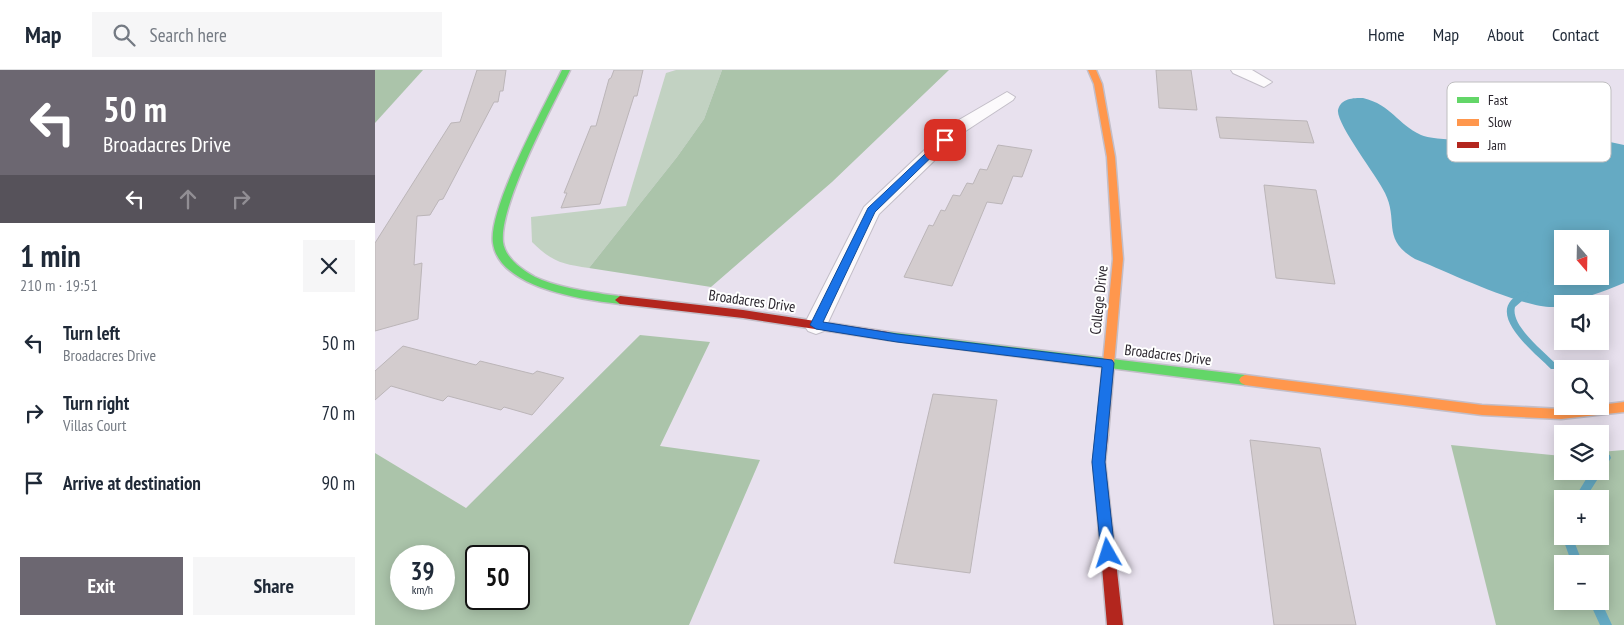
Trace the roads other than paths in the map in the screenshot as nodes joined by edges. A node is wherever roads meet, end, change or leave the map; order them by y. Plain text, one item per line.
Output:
1 (566, 70) edge
2 (1092, 70) edge
3 (1239, 70) edge
4 (1264, 82) dead end
5 (1007, 98) dead end
6 (816, 325) junction
7 (1108, 363) junction
8 (1624, 407) edge
9 (1115, 625) edge

1 - 6 street, Broadacres Drive
2 - 7 street, College Drive
3 - 4 street
5 - 6 street
6 - 7 street, Broadacres Drive
7 - 8 street, Broadacres Drive
7 - 9 street, College Drive

